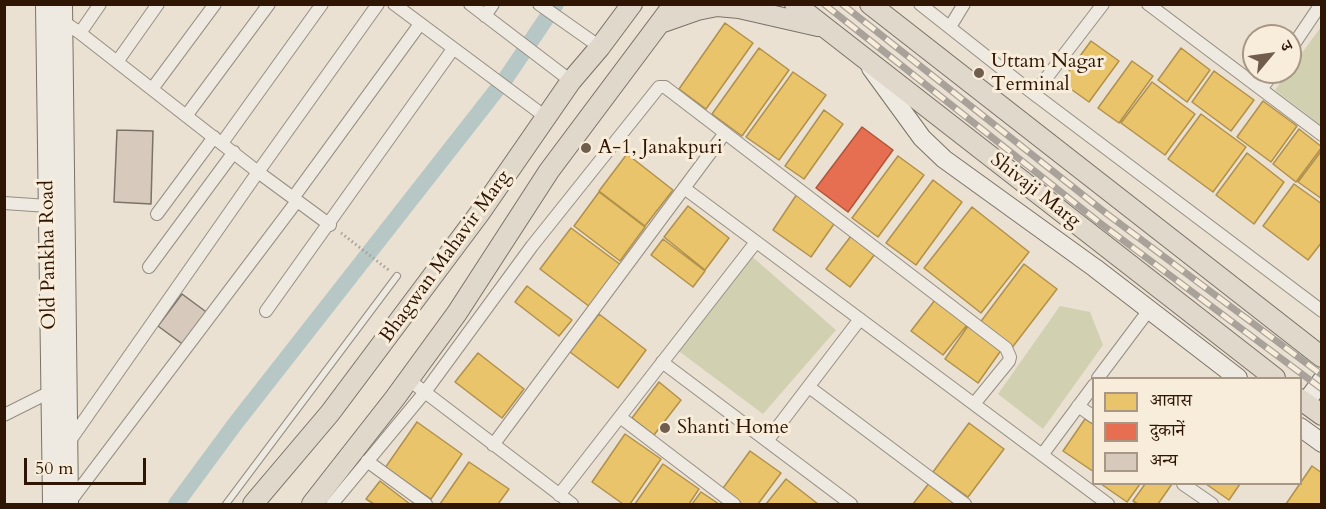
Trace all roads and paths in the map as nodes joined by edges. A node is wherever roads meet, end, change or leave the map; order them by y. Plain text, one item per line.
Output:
1 (45, 4) edge
2 (100, 4) edge
3 (158, 4) edge
4 (215, 4) edge
5 (269, 4) edge
6 (322, 4) edge
7 (378, 4) edge
8 (394, 4) edge
9 (470, 4) edge
10 (493, 4) edge
11 (539, 4) edge
12 (632, 4) edge
13 (674, 4) edge
14 (795, 4) edge
15 (870, 4) edge
16 (920, 4) edge
17 (964, 4) edge
18 (1103, 4) edge
19 (1148, 4) edge
20 (1321, 4) edge
21 (64, 13) edge
22 (485, 16) junction
23 (660, 23) junction
24 (420, 24) junction
25 (824, 27) junction
26 (950, 27) junction
27 (1302, 32) edge
28 (80, 33) junction
29 (600, 47) junction
30 (453, 49) junction
31 (862, 56) junction
32 (117, 62) junction
33 (571, 81) junction
34 (1265, 84) edge
35 (152, 89) junction
36 (1261, 89) junction
37 (1034, 94) junction
38 (186, 116) junction
39 (547, 118) junction
40 (725, 133) junction
41 (1322, 135) edge
42 (218, 140) junction
43 (234, 152) junction
44 (258, 172) junction
45 (684, 188) junction
46 (295, 199) junction
47 (4, 203) edge
48 (48, 206) junction
49 (157, 214) dead end
50 (330, 225) junction
51 (756, 242) junction
52 (378, 261) dead end
53 (149, 267) dead end
54 (397, 276) dead end
55 (1149, 310) junction
56 (266, 311) dead end
57 (1322, 311) edge
58 (860, 320) junction
59 (1322, 335) edge
60 (1298, 338) junction
61 (1322, 357) edge
62 (662, 362) junction
63 (1099, 377) edge
64 (1237, 377) edge
65 (1274, 377) edge
66 (409, 380) junction
67 (1322, 380) edge
68 (68, 384) junction
69 (809, 387) junction
70 (1092, 388) edge
71 (50, 392) junction
72 (425, 392) junction
73 (974, 404) junction
74 (1078, 406) junction
75 (1314, 409) edge
76 (4, 415) edge
77 (1092, 416) edge
78 (620, 417) junction
79 (1310, 434) edge
80 (767, 441) junction
81 (68, 442) junction
82 (493, 445) junction
83 (1042, 455) junction
84 (368, 461) junction
85 (1186, 485) edge
86 (558, 495) junction
87 (63, 504) edge
88 (226, 504) edge
89 (253, 504) edge
90 (312, 504) edge
91 (332, 504) edge
92 (426, 504) edge
93 (572, 504) edge
94 (734, 504) edge
95 (851, 504) edge
96 (965, 504) edge
97 (1108, 504) edge
98 (1212, 504) edge

1 - 48 street, Old Pankha Road
2 - 28 street
3 - 32 street
4 - 35 street
5 - 38 street
6 - 42 street
7 - 44 street
8 - 24 street
9 - 22 street
10 - 22 street
11 - 29 street
12 - 29 main road, Bhagwan Mahavir Marg
13 - 23 main road, Bhagwan Mahavir Marg
14 - 25 main road, Shivaji Marg
15 - 60 main road
16 - 26 street
17 - 26 street
18 - 37 street
19 - 36 street
20 - 27 street
21 - 28 street
21 - 68 street, Old Pankha Road
22 - 33 street
23 - 25 main road
23 - 66 main road, Bhagwan Mahavir Marg
24 - 30 street
24 - 46 street
25 - 31 main road, Shivaji Marg
26 - 37 street
28 - 32 street
29 - 33 main road, Bhagwan Mahavir Marg
30 - 39 street
30 - 50 street
31 - 55 street
31 - 65 main road, Shivaji Marg
32 - 35 street
33 - 39 main road, Bhagwan Mahavir Marg
34 - 36 street
35 - 38 street
36 - 41 street
37 - 57 street
38 - 42 street
39 - 89 main road, Bhagwan Mahavir Marg
40 - 45 street
40 - 72 street
40 - 73 street
42 - 43 street
42 - 49 street
43 - 44 street
43 - 53 street
44 - 46 street
44 - 81 street
45 - 51 street
45 - 82 street
46 - 50 street
46 - 87 street
47 - 48 street
48 - 71 street, Old Pankha Road
50 - 52 path
50 - 56 street
51 - 58 street
51 - 62 street
54 - 88 lane
55 - 63 street
55 - 64 street
58 - 69 street
58 - 73 street
59 - 60 main road
60 - 61 main road
62 - 78 street
62 - 80 street
66 - 72 street
66 - 90 main road, Bhagwan Mahavir Marg
67 - 75 street
68 - 71 street
68 - 81 street, Old Pankha Road
69 - 80 street
69 - 96 street
70 - 74 street
71 - 76 street
71 - 87 street, Old Pankha Road
72 - 82 street
72 - 84 street
73 - 83 street
74 - 77 street
74 - 83 street
75 - 79 street
78 - 86 street
78 - 94 street
80 - 95 street
81 - 87 street, Old Pankha Road
82 - 86 street
83 - 97 street
84 - 91 street
84 - 92 street
85 - 98 street
86 - 93 street

